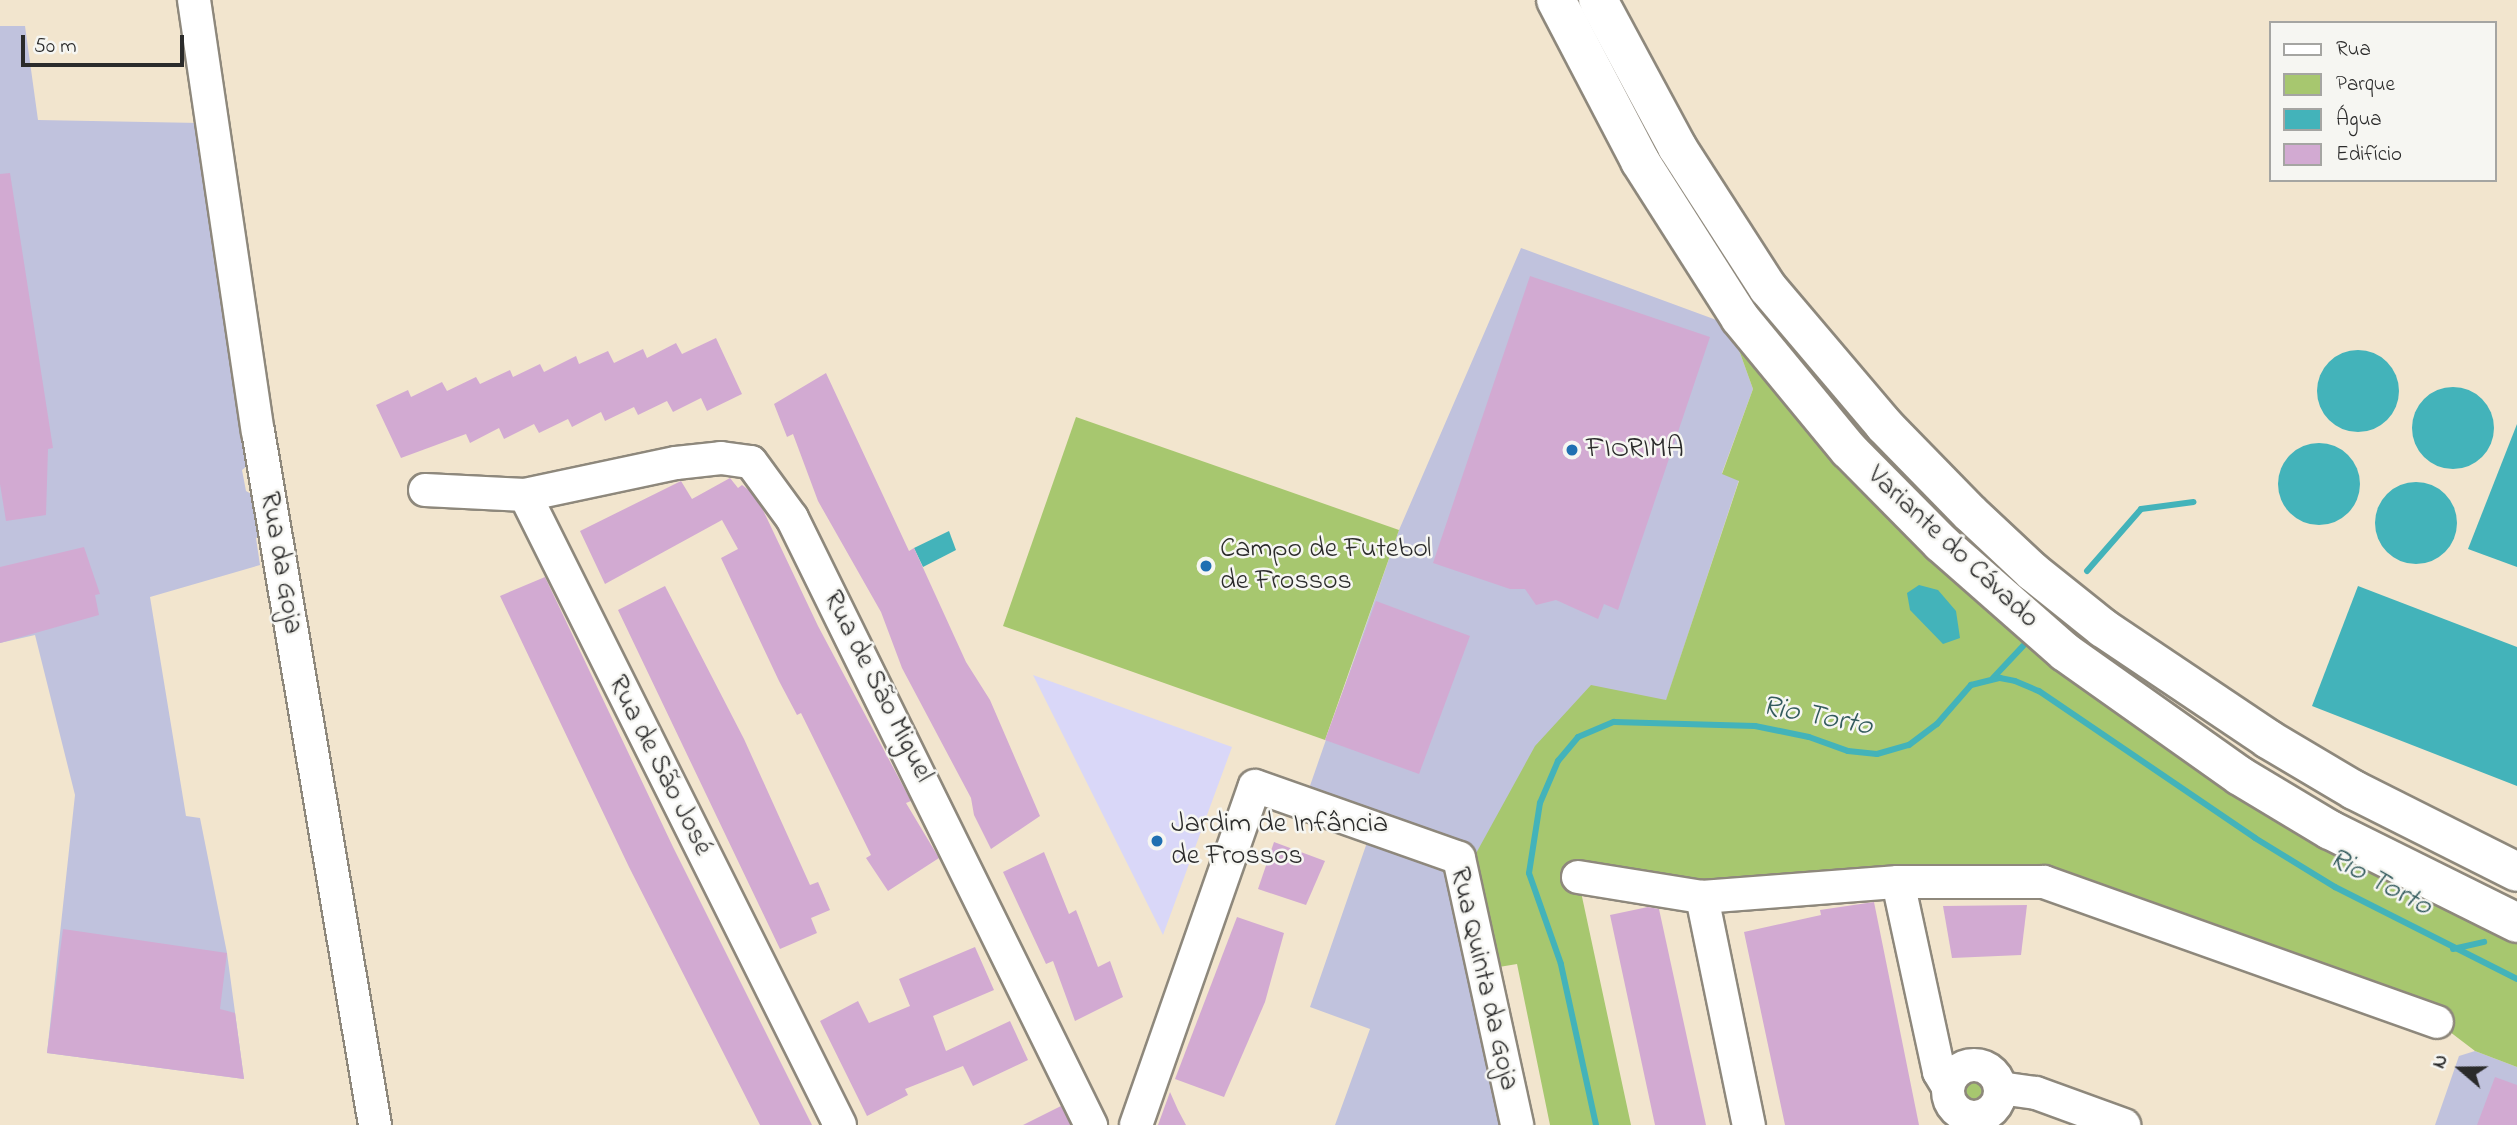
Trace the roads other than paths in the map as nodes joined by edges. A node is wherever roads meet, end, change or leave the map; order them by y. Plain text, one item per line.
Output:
1 (194, 0) edge
2 (1556, 0) edge
3 (1598, 0) edge
4 (425, 490) dead end
5 (525, 495) junction
6 (2517, 872) edge
7 (1578, 877) dead end
8 (1898, 882) junction
9 (1702, 897) junction
10 (2517, 923) edge
11 (2437, 1022) dead end
12 (1948, 1087) junction
13 (2000, 1088) junction
14 (1962, 1120) edge
15 (375, 1125) edge
16 (840, 1125) edge
17 (1091, 1125) edge
18 (1136, 1125) edge
19 (1517, 1125) edge
20 (1749, 1125) edge
21 (2124, 1125) edge

1 - 15 street, Rua da Goja
2 - 10 main road, Variante do Cávado
3 - 6 main road, Variante do Cávado
4 - 5 street
5 - 16 street, Rua de São José
5 - 17 street, Rua de São Miguel
7 - 9 street
8 - 9 street
8 - 11 street
8 - 12 street
9 - 20 street
12 - 13 street
12 - 14 street
13 - 14 street
13 - 21 street
18 - 19 street, Rua Quinta da Goja

